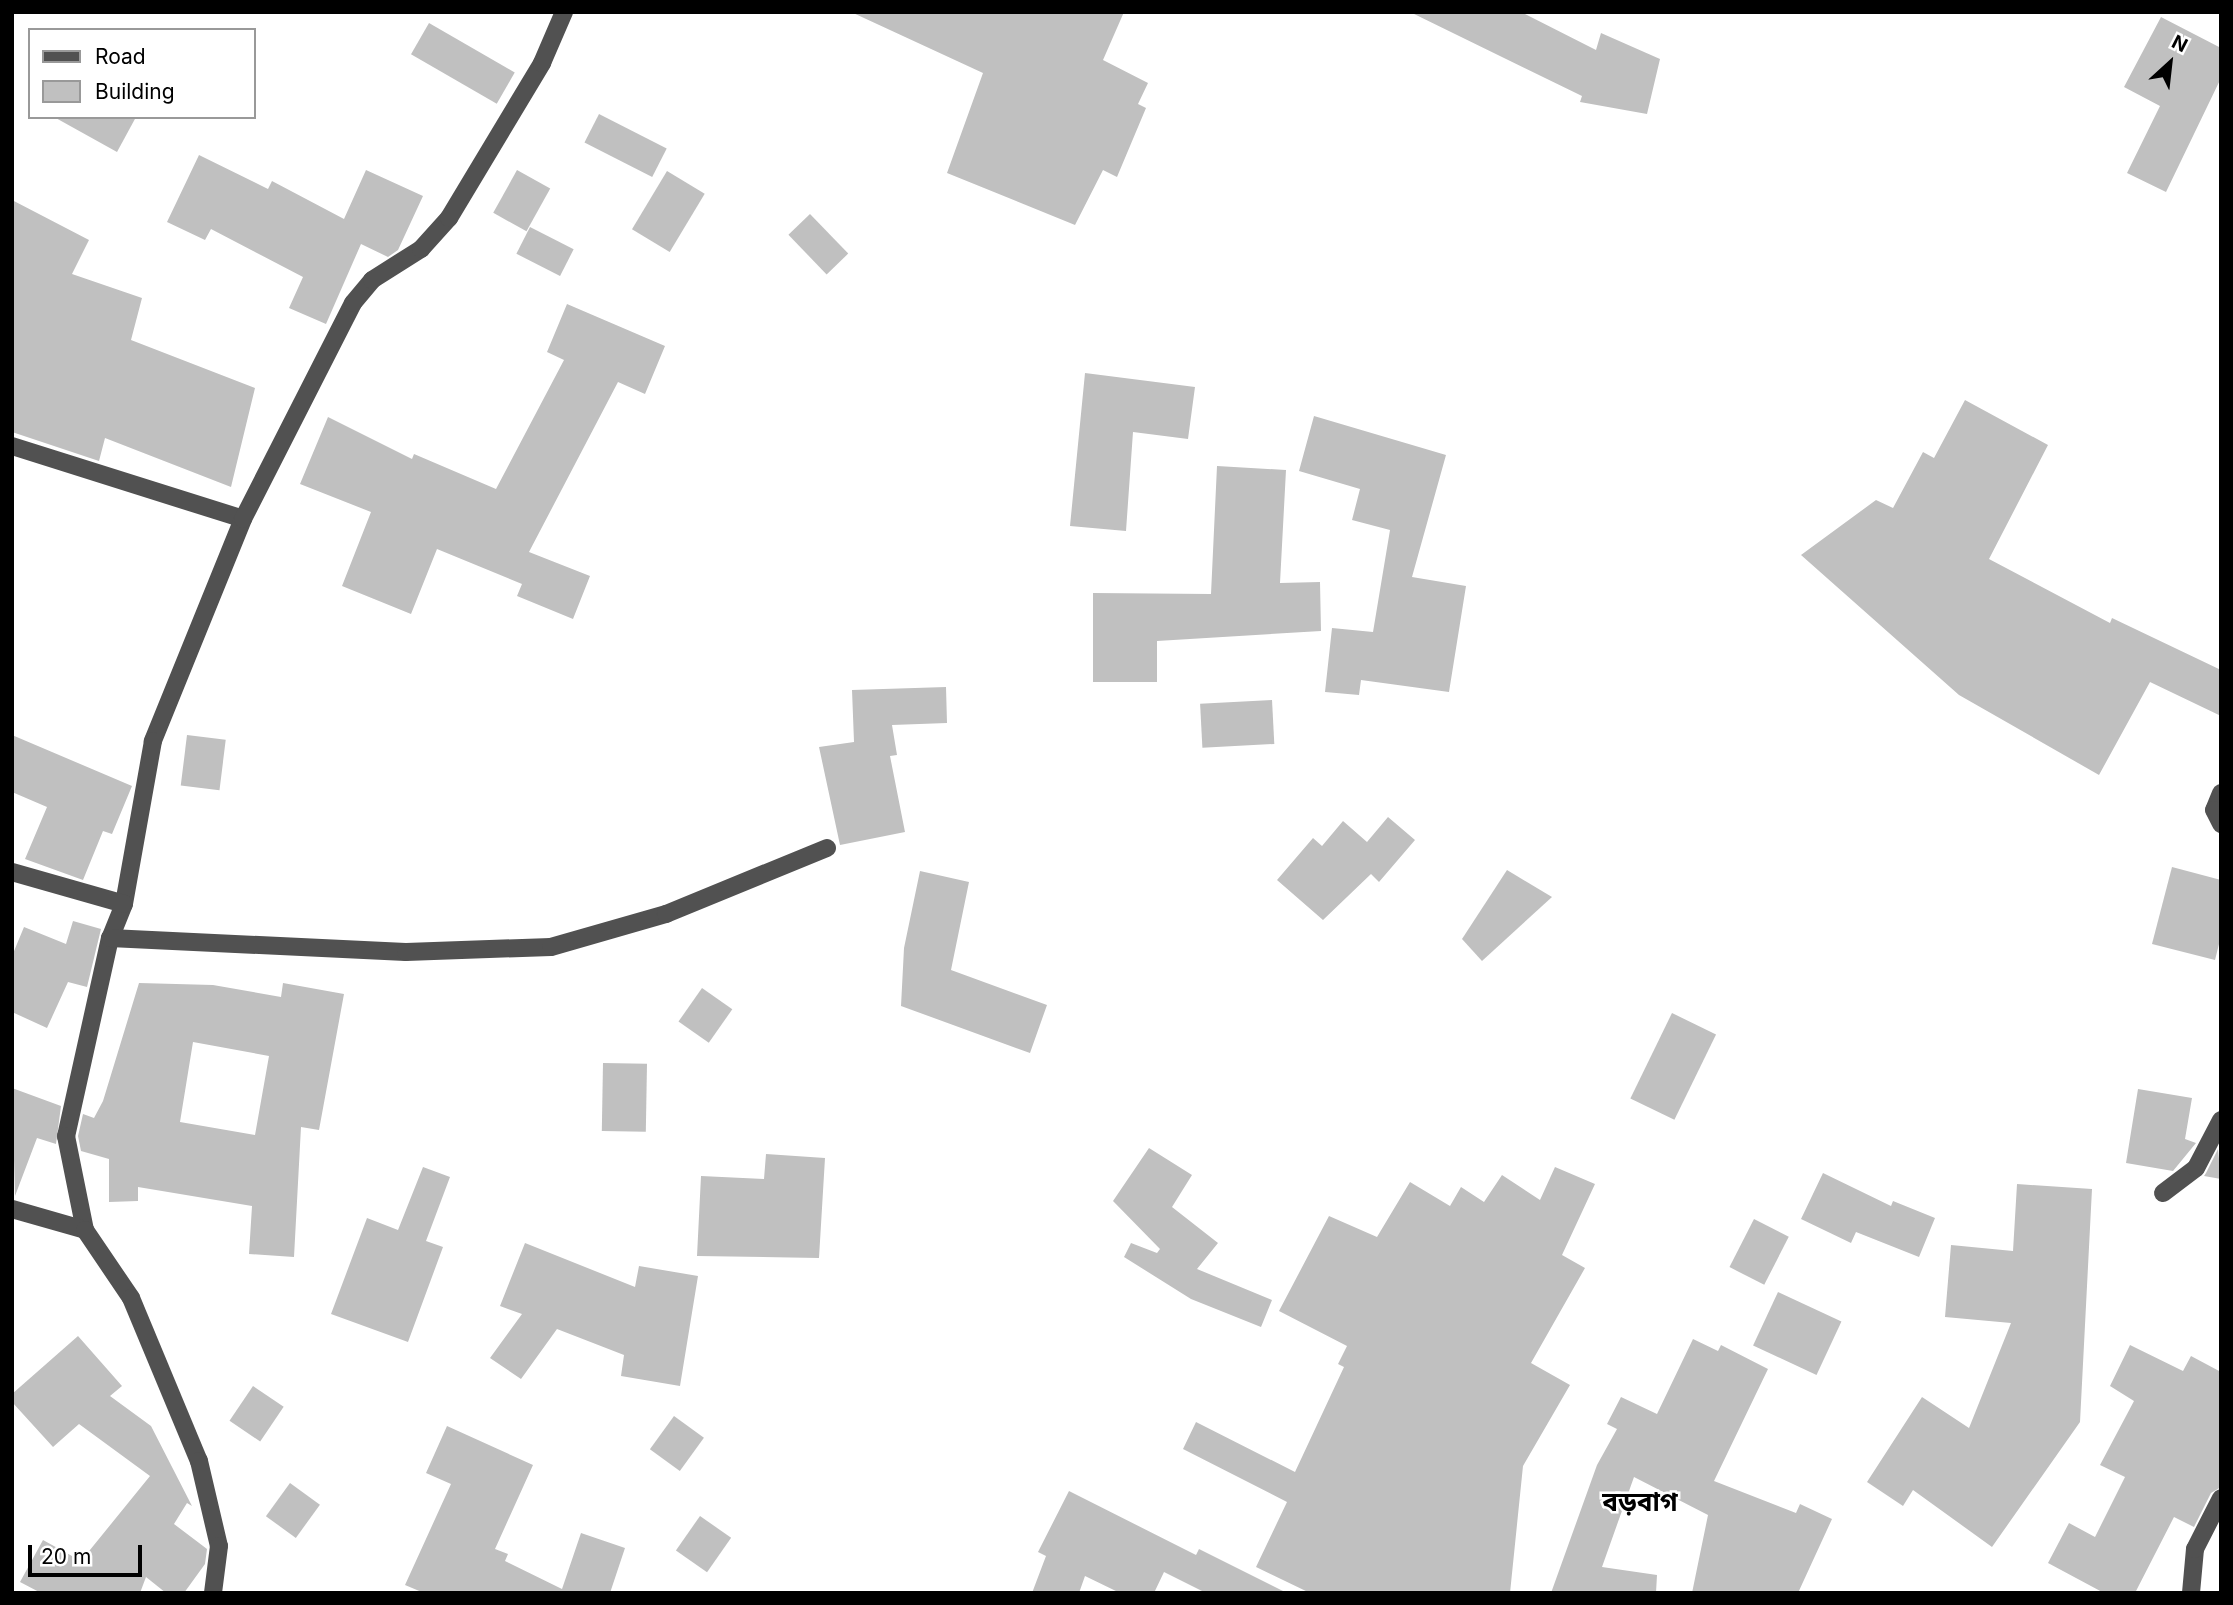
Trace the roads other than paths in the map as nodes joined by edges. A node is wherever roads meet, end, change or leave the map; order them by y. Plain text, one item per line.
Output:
1 (564, 12) edge
2 (12, 446) edge
3 (243, 519) junction
4 (2221, 793) edge
5 (2221, 824) edge
6 (827, 848) dead end
7 (12, 873) edge
8 (124, 904) junction
9 (110, 938) junction
10 (2221, 1120) edge
11 (2163, 1193) dead end
12 (12, 1209) edge
13 (85, 1230) junction
14 (2221, 1498) edge
15 (213, 1593) edge
16 (2192, 1593) edge

1 - 3 street
2 - 3 street
3 - 8 street
4 - 5 street
6 - 9 street
7 - 8 street
8 - 9 street
9 - 13 street
10 - 11 street
12 - 13 street
13 - 15 street
14 - 16 street

